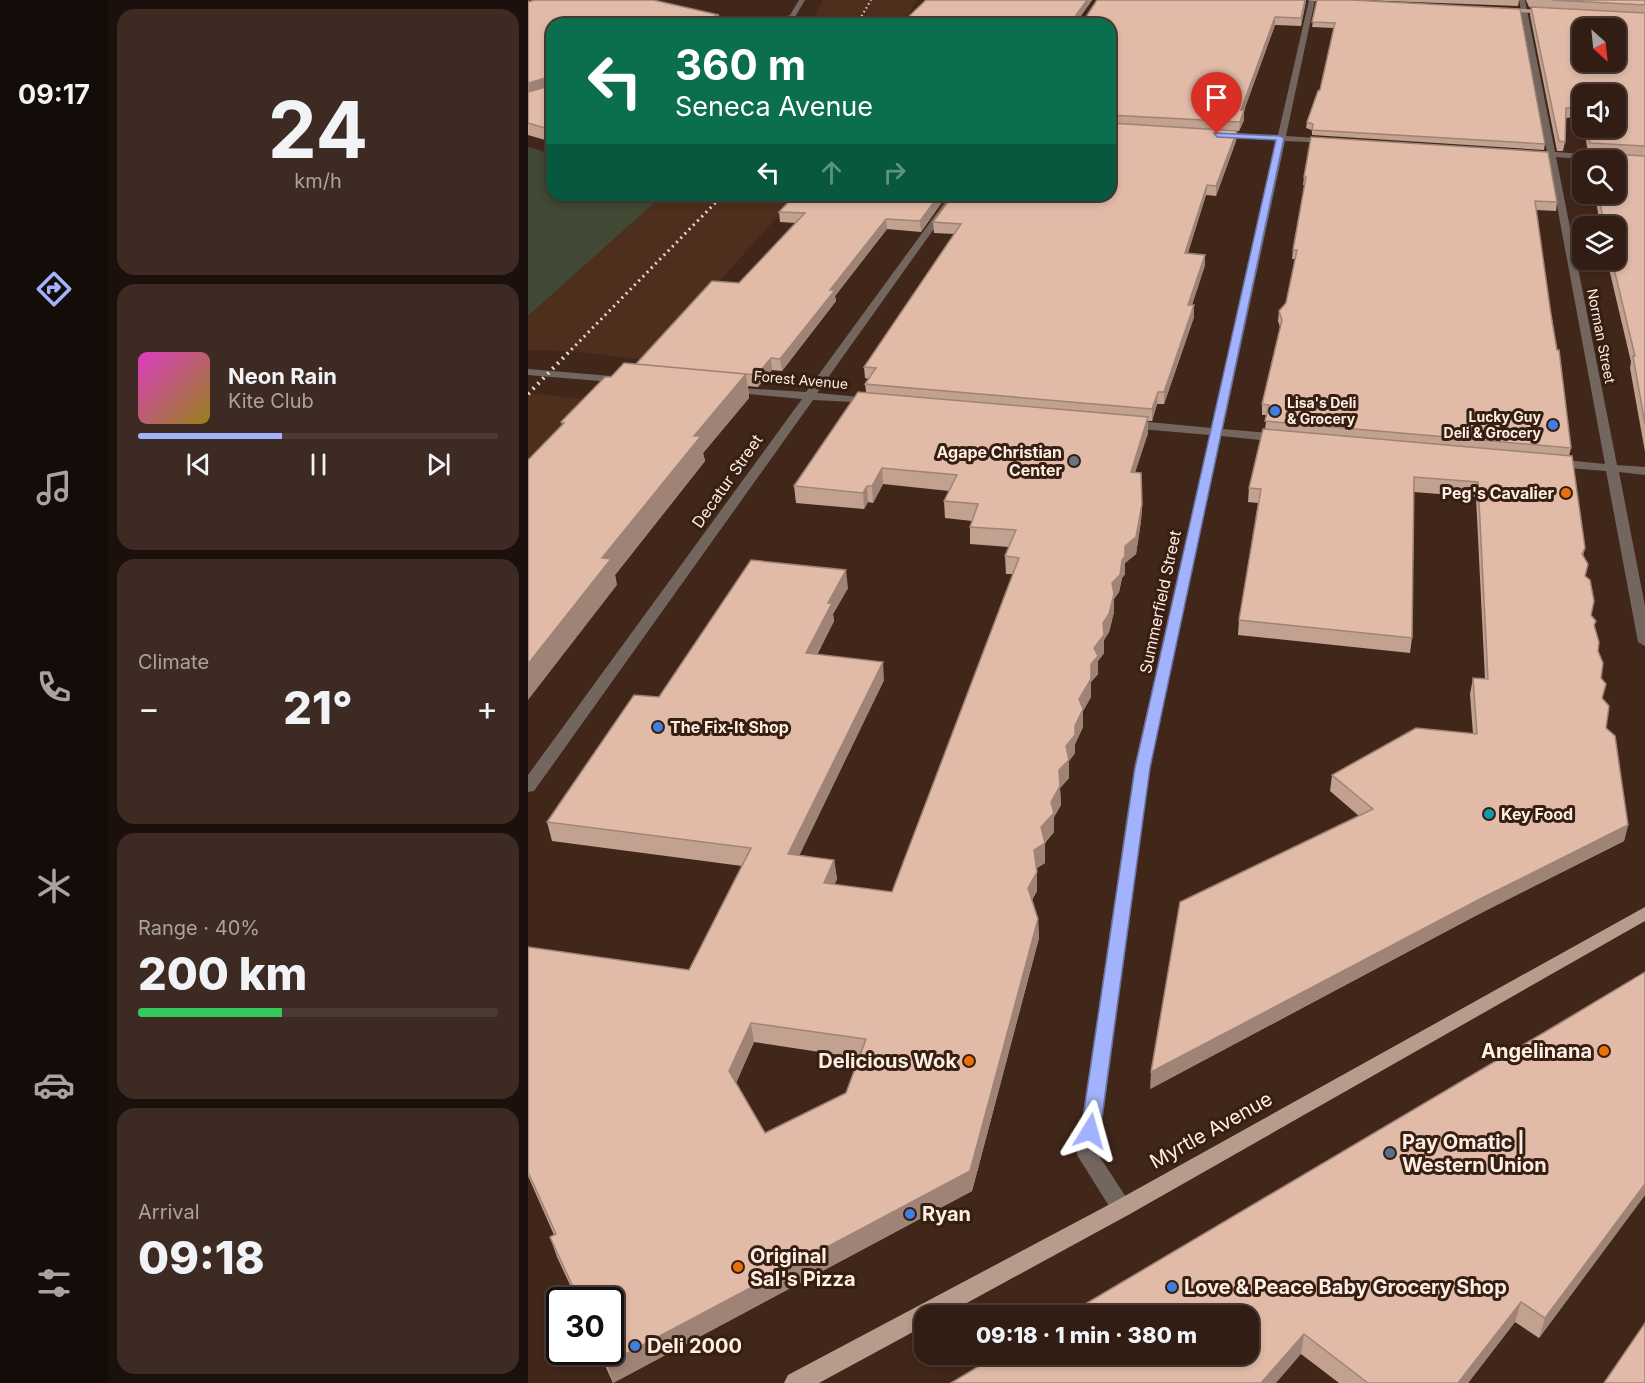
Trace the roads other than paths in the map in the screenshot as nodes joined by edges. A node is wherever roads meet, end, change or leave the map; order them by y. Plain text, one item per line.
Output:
1 (802, 0) edge
2 (1311, 0) edge
3 (1344, 2) edge
4 (1523, 6) edge
5 (1497, 10) edge
6 (1557, 13) edge
7 (787, 18) edge
8 (1202, 134) edge
9 (1280, 138) junction
10 (1344, 142) edge
11 (1533, 154) edge
12 (1552, 155) junction
13 (1645, 161) edge
14 (950, 201) edge
15 (528, 372) edge
16 (636, 381) edge
17 (714, 388) edge
18 (808, 396) junction
19 (881, 402) edge
20 (1116, 423) edge
21 (1215, 432) junction
22 (1290, 439) edge
23 (1537, 461) edge
24 (1611, 468) junction
25 (1645, 471) edge
26 (1645, 642) edge
27 (528, 787) edge
28 (1645, 912) edge
29 (1122, 1208) junction
30 (796, 1383) edge

1 - 7 street
2 - 3 main road
2 - 9 street, Summerfield Street
4 - 5 main road
4 - 6 main road
4 - 12 street, Norman Street
8 - 9 street
9 - 10 street
9 - 21 street, Summerfield Street
11 - 12 street
12 - 13 street
12 - 24 street, Norman Street
14 - 18 street, Decatur Street
15 - 16 street
17 - 18 street, Forest Avenue
18 - 19 street, Forest Avenue
18 - 27 street, Decatur Street
20 - 21 street
21 - 22 street
21 - 29 street, Summerfield Street
23 - 24 street
24 - 25 street
24 - 26 street, Norman Street
28 - 29 main road, Myrtle Avenue
29 - 30 main road, Myrtle Avenue

